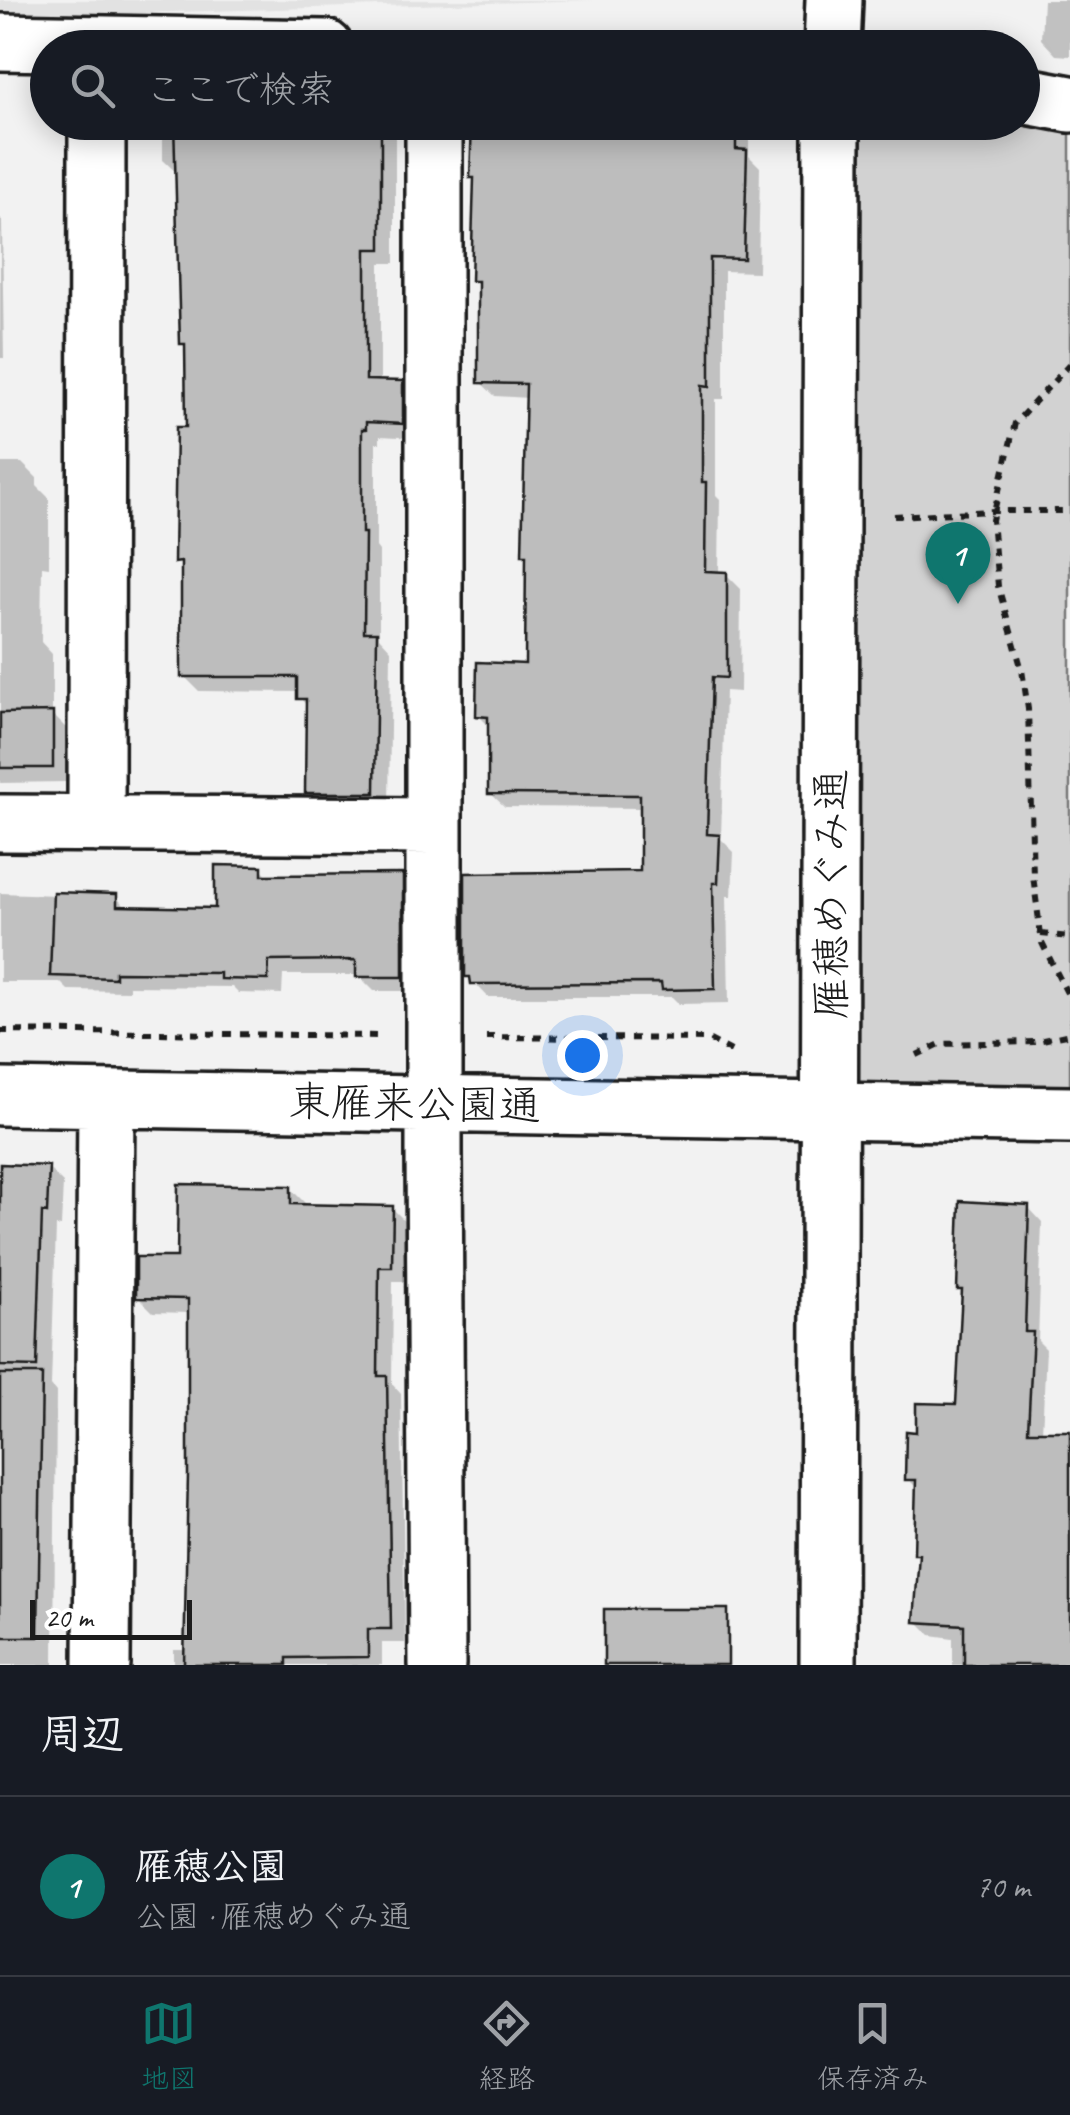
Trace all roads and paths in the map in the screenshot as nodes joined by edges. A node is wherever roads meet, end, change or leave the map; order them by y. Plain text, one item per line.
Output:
1 (834, 0) edge
2 (833, 30) edge
3 (0, 42) edge
4 (30, 43) edge
5 (1040, 98) edge
6 (1070, 104) edge
7 (97, 140) edge
8 (434, 140) edge
9 (832, 140) edge
10 (1070, 364) edge
11 (994, 511) junction
12 (1070, 511) edge
13 (894, 516) dead end
14 (0, 823) edge
15 (96, 824) junction
16 (433, 826) junction
17 (1040, 934) junction
18 (1070, 937) edge
19 (1070, 999) edge
20 (0, 1031) edge
21 (1070, 1034) edge
22 (388, 1036) dead end
23 (474, 1037) dead end
24 (742, 1056) dead end
25 (906, 1061) dead end
26 (0, 1097) edge
27 (106, 1100) junction
28 (434, 1105) junction
29 (831, 1110) junction
30 (1070, 1115) edge
31 (102, 1665) edge
32 (438, 1665) edge
33 (828, 1665) edge

1 - 2 street
3 - 4 street
5 - 6 street
7 - 15 street
8 - 16 street
9 - 29 street, 雁穂めぐみ通
10 - 11 path
11 - 12 path
11 - 13 path
11 - 17 path
14 - 15 street
15 - 16 street
16 - 28 street
17 - 18 path
17 - 19 path
20 - 22 path
21 - 25 path
23 - 24 path
26 - 27 street, 東雁来公園通
27 - 28 street, 東雁来公園通
27 - 31 street
28 - 29 street, 東雁来公園通
28 - 32 street
29 - 30 street, 東雁来公園通
29 - 33 street, 雁穂めぐみ通

